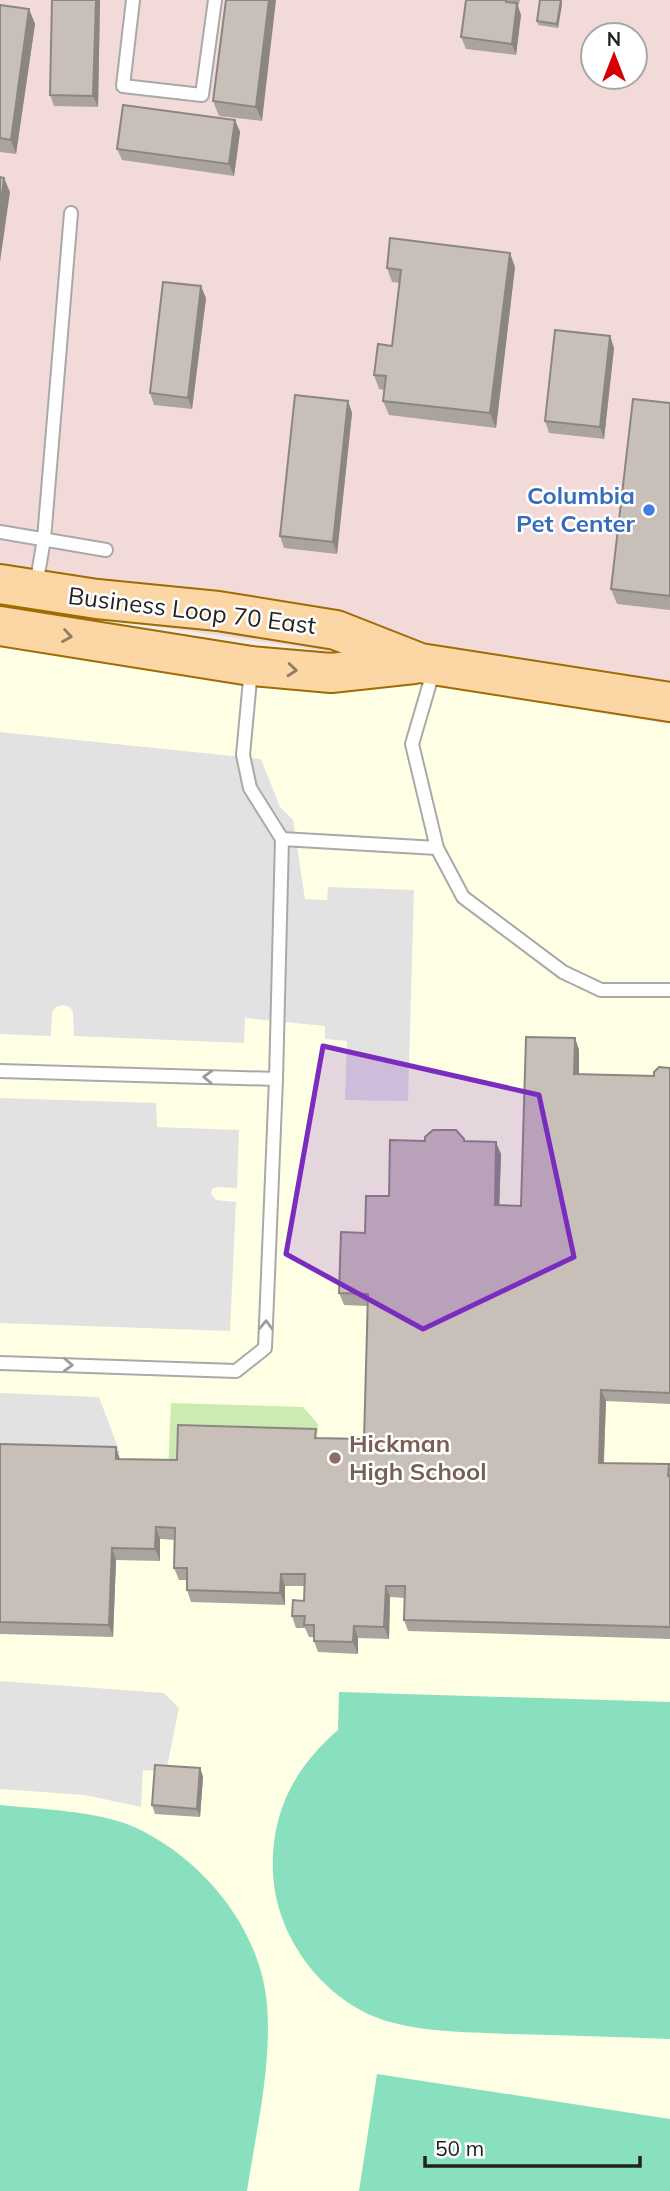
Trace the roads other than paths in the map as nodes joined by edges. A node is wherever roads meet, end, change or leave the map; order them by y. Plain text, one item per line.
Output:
1 (133, 0) edge
2 (215, 0) edge
3 (71, 213) dead end
4 (0, 532) edge
5 (44, 539) junction
6 (106, 550) dead end
7 (18, 587) edge
8 (0, 626) edge
9 (428, 664) junction
10 (251, 666) junction
11 (670, 702) edge
12 (282, 839) junction
13 (437, 848) junction
14 (670, 990) edge
15 (0, 1071) edge
16 (276, 1079) junction
17 (0, 1363) edge

1 - 2 lane
3 - 5 lane
4 - 5 lane
5 - 6 lane
5 - 7 lane
7 - 9 main road, Business Loop 70 East
8 -> 10 main road, Business Loop 70 East
10 -> 9 main road, Business Loop 70 East
9 - 11 main road, Business Loop 70 East
9 - 13 lane
10 - 12 lane
12 - 13 lane
12 - 16 lane
13 - 14 lane
16 -> 15 lane
17 -> 16 lane

